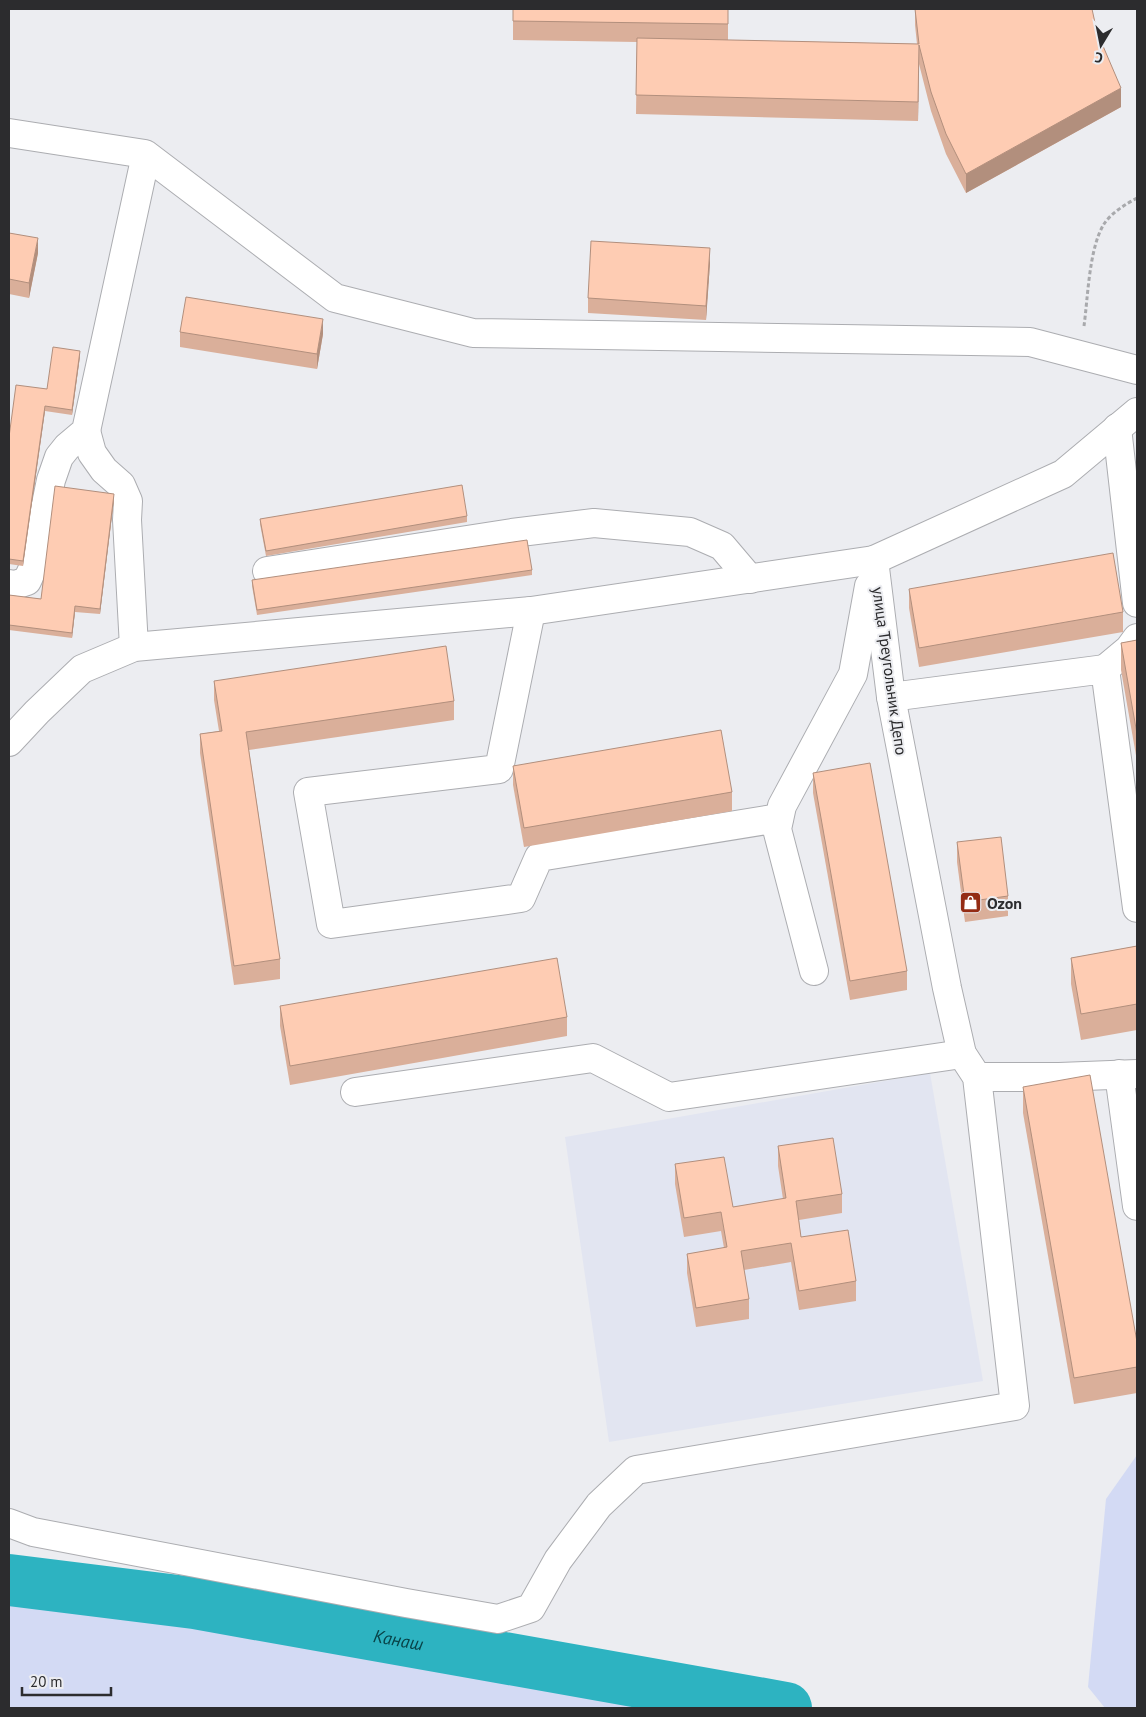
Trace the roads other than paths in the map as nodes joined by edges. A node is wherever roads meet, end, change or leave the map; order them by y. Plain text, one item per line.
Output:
1 (9, 132) edge
2 (144, 164) dead end
3 (1137, 370) edge
4 (1127, 420) edge
5 (86, 430) junction
6 (874, 560) junction
7 (267, 571) dead end
8 (750, 578) junction
9 (9, 584) edge
10 (1137, 603) edge
11 (531, 611) junction
12 (1137, 638) edge
13 (134, 647) junction
14 (1105, 669) junction
15 (891, 697) junction
16 (9, 742) edge
17 (779, 818) junction
18 (1137, 908) edge
19 (814, 971) dead end
20 (962, 1054) junction
21 (1128, 1074) edge
22 (977, 1077) junction
23 (355, 1092) dead end
24 (1137, 1206) edge
25 (9, 1523) edge

1 - 3 street
2 - 5 street
4 - 6 street
4 - 10 street
5 - 9 street
5 - 13 street
6 - 8 street
6 - 15 street, улица Треугольник Депо
6 - 17 street
7 - 8 street
8 - 11 street
11 - 13 street
11 - 17 street
12 - 14 street
13 - 16 street
14 - 15 street
14 - 18 street
15 - 20 street, улица Треугольник Депо
17 - 19 street
20 - 22 street, улица Треугольник Депо
20 - 23 street
21 - 22 street
21 - 24 street
22 - 25 street

